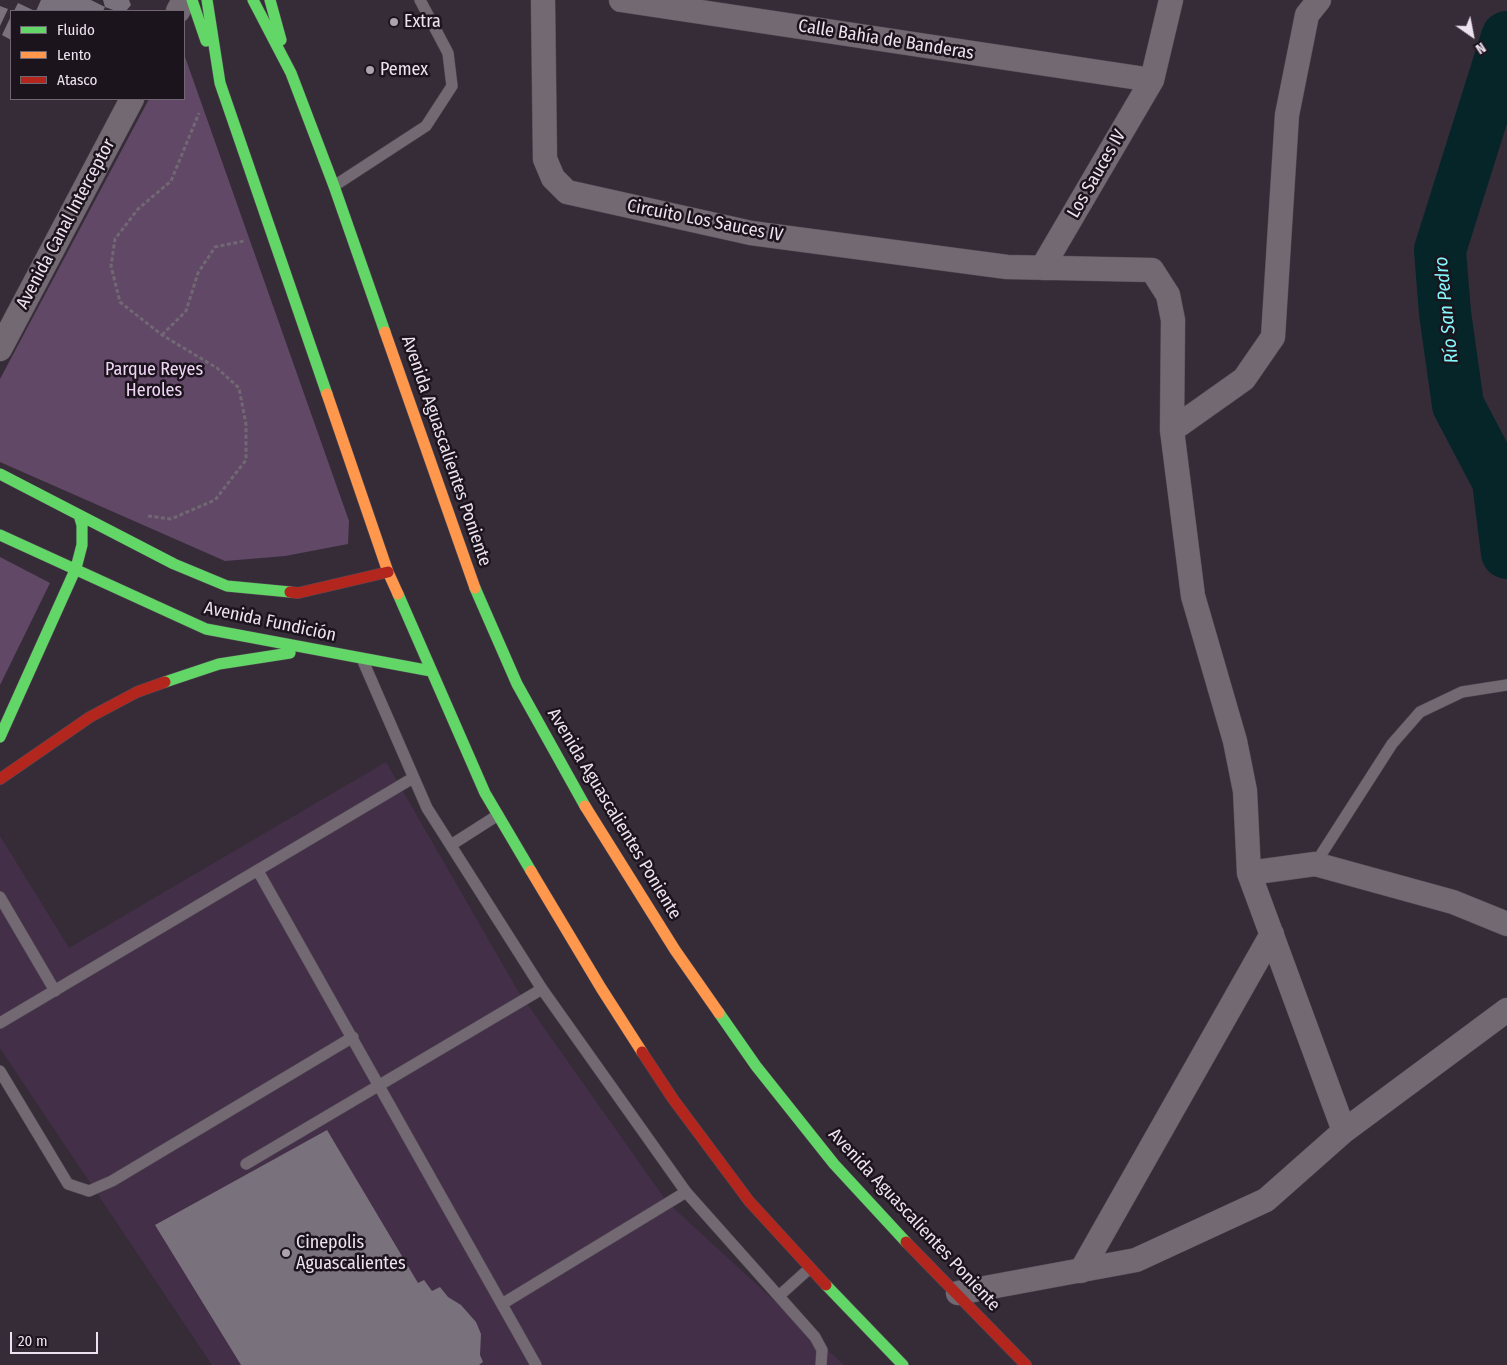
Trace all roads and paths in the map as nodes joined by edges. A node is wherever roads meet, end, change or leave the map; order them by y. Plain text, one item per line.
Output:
1 (192, 0) edge
2 (207, 0) edge
3 (254, 0) edge
4 (270, 0) edge
5 (420, 0) edge
6 (543, 0) edge
7 (621, 0) edge
8 (1171, 0) edge
9 (1319, 0) edge
10 (291, 73) junction
11 (1152, 80) junction
12 (220, 83) junction
13 (131, 100) edge
14 (202, 106) dead end
15 (334, 186) junction
16 (249, 239) dead end
17 (1042, 268) junction
18 (162, 335) junction
19 (0, 349) edge
20 (1172, 430) junction
21 (0, 474) edge
22 (79, 515) junction
23 (142, 516) dead end
24 (0, 535) edge
25 (76, 568) junction
26 (388, 572) junction
27 (309, 650) junction
28 (362, 658) junction
29 (431, 672) junction
30 (1507, 685) edge
31 (0, 736) edge
32 (413, 778) junction
33 (0, 780) edge
34 (498, 815) junction
35 (451, 845) junction
36 (1315, 864) junction
37 (258, 870) junction
38 (1249, 873) junction
39 (0, 897) edge
40 (1507, 924) edge
41 (1272, 934) junction
42 (542, 989) junction
43 (55, 991) junction
44 (1507, 1010) edge
45 (0, 1023) edge
46 (353, 1037) junction
47 (0, 1071) edge
48 (379, 1087) junction
49 (1344, 1131) junction
50 (246, 1164) dead end
51 (686, 1192) junction
52 (810, 1268) junction
53 (1081, 1270) junction
54 (958, 1294) junction
55 (780, 1295) junction
56 (502, 1304) junction
57 (536, 1365) edge
58 (821, 1365) edge
59 (904, 1365) edge
60 (1026, 1365) edge

1 - 12 main road
2 - 12 main road
3 - 10 main road, Avenida Aguascalientes Poniente
4 - 10 main road, Avenida Aguascalientes Poniente
5 - 15 lane
6 - 17 street, Circuito Los Sauces IV
7 - 11 street, Calle Bahía de Banderas
8 - 11 street, Los Sauces IV
9 - 20 street
10 - 15 main road, Avenida Aguascalientes Poniente
11 - 17 street, Los Sauces IV
12 - 26 main road
13 - 19 street, Avenida Canal Interceptor
14 - 18 path
15 - 54 main road, Avenida Aguascalientes Poniente
16 - 18 path
17 - 20 street, Circuito Los Sauces IV
18 - 23 path
20 - 38 street
21 - 22 main road, Avenida Fundición
22 - 25 main road
22 - 26 main road, Avenida Fundición
24 - 25 main road, Avenida Fundición
25 - 27 main road, Avenida Fundición
25 - 31 main road
26 - 29 main road
27 - 28 main road, Avenida Fundición
27 - 33 main road
28 - 29 main road, Avenida Fundición
28 - 32 lane
29 - 34 main road
30 - 36 lane
32 - 35 lane
32 - 37 lane
34 - 35 lane
34 - 52 main road
35 - 42 lane
36 - 38 street
36 - 40 street
37 - 43 lane
37 - 46 lane
38 - 41 street
39 - 43 lane
41 - 49 street
41 - 53 street
42 - 48 lane
42 - 51 lane
43 - 45 lane
44 - 49 street
46 - 47 lane
46 - 48 lane
48 - 50 lane
48 - 56 lane
49 - 53 street
51 - 55 lane
51 - 56 lane
52 - 55 lane
52 - 59 main road
53 - 54 street
54 - 60 main road, Avenida Aguascalientes Poniente
55 - 58 lane
56 - 57 lane

